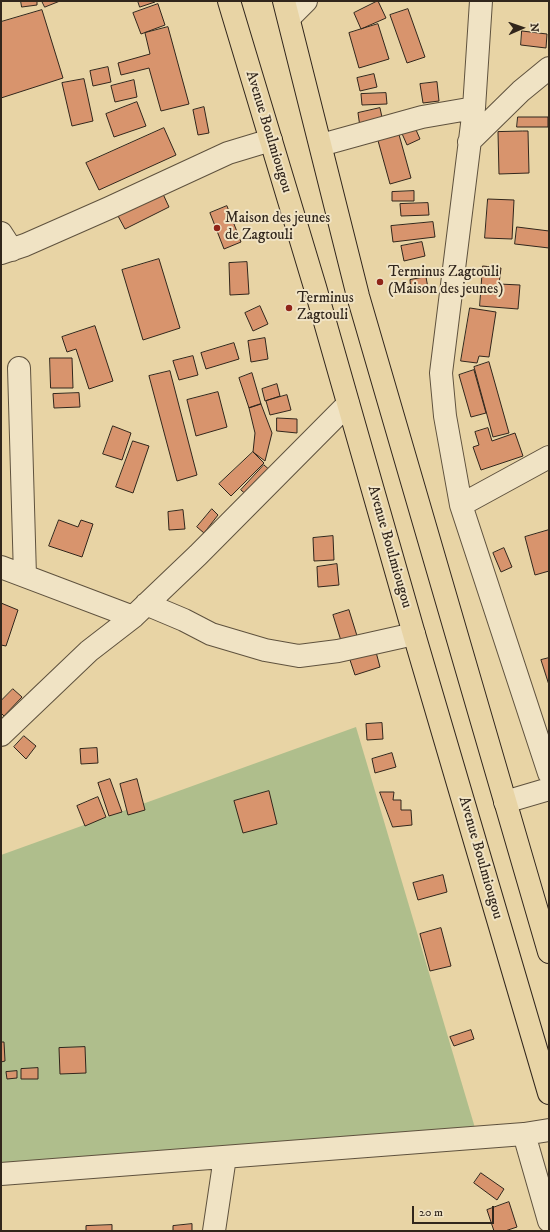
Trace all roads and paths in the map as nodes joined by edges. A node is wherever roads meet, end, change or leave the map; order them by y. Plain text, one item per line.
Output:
1 (229, 1) edge
2 (306, 1) edge
3 (480, 1) edge
4 (286, 9) edge
5 (549, 68) edge
6 (474, 108) junction
7 (271, 140) junction
8 (469, 142) junction
9 (321, 145) junction
10 (5, 245) edge
11 (19, 368) dead end
12 (348, 404) junction
13 (549, 457) edge
14 (461, 505) junction
15 (1, 568) edge
16 (25, 576) junction
17 (139, 610) junction
18 (414, 634) junction
19 (1, 735) edge
20 (549, 773) edge
21 (549, 789) edge
22 (505, 802) junction
23 (549, 952) edge
24 (549, 1093) edge
25 (549, 1130) edge
26 (524, 1134) junction
27 (225, 1157) junction
28 (1, 1174) edge
29 (549, 1221) edge
30 (214, 1231) edge

1 - 7 highway, Avenue Boulmiougou
2 - 4 street
3 - 6 street
4 - 9 highway
5 - 8 street
6 - 8 street
6 - 9 street
7 - 10 street
7 - 12 highway, Avenue Boulmiougou
8 - 14 street
9 - 22 highway
11 - 16 street
12 - 17 street
12 - 18 highway, Avenue Boulmiougou
13 - 14 street
14 - 20 street
15 - 16 street
16 - 17 street
17 - 18 street
17 - 19 street
18 - 24 highway, Avenue Boulmiougou
21 - 22 street
22 - 23 highway
25 - 26 street
26 - 27 street
26 - 29 street
27 - 28 street
27 - 30 street

